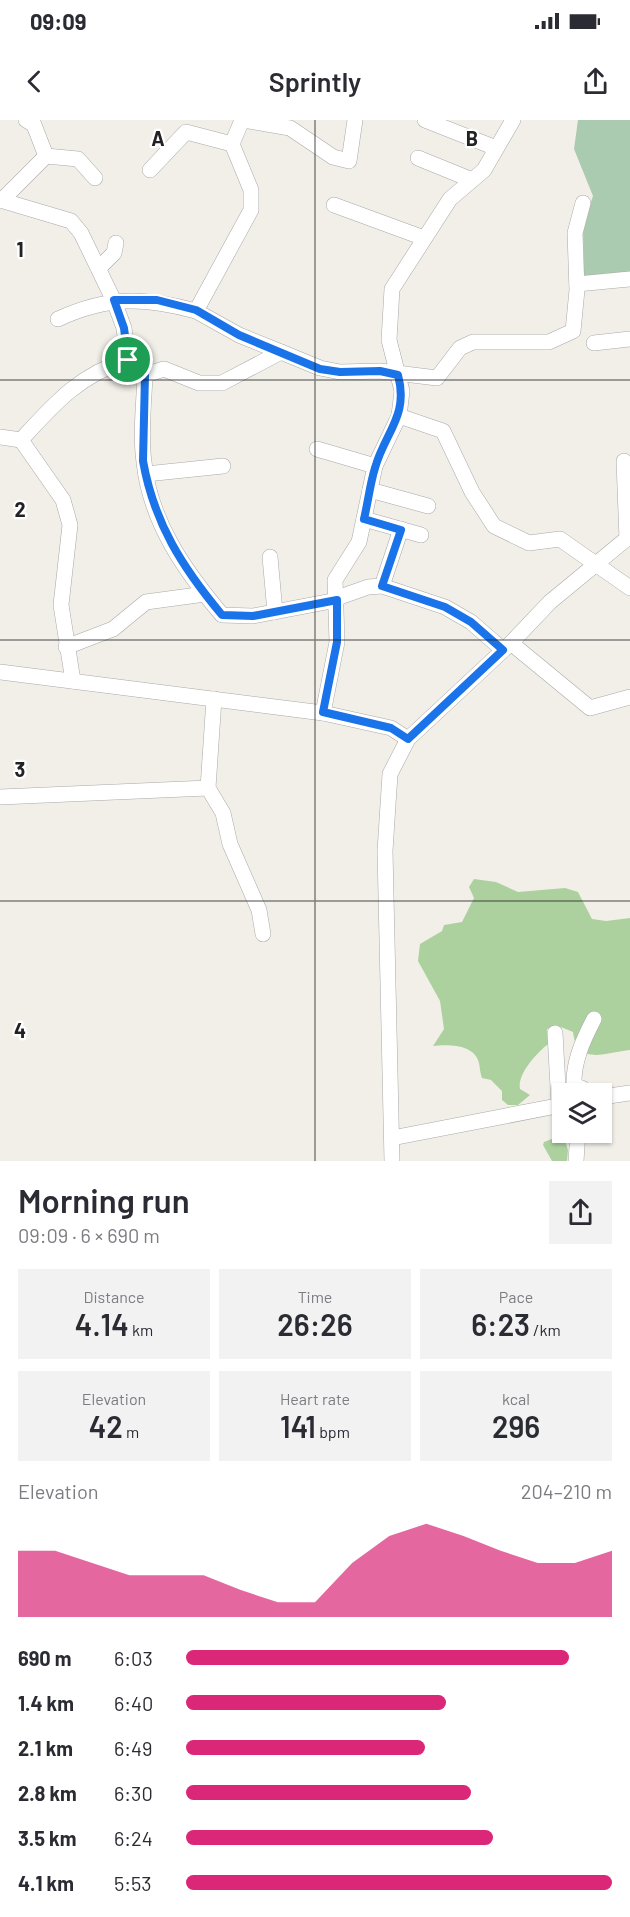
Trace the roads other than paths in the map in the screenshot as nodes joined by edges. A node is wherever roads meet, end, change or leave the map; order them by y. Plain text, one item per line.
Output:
1 (26, 120) edge
2 (243, 120) edge
3 (356, 120) edge
4 (425, 120) edge
5 (513, 120) edge
6 (232, 144) junction
7 (496, 148) junction
8 (46, 156) junction
9 (418, 158) dead end
10 (150, 170) dead end
11 (95, 178) dead end
12 (472, 180) junction
13 (1, 200) edge
14 (583, 202) dead end
15 (334, 205) dead end
16 (424, 238) junction
17 (116, 243) dead end
18 (100, 267) junction
19 (630, 279) edge
20 (577, 284) junction
21 (114, 300) junction
22 (196, 310) junction
23 (58, 319) dead end
24 (630, 339) edge
25 (594, 343) dead end
26 (281, 352) junction
27 (128, 360) junction
28 (145, 375) junction
29 (398, 375) junction
30 (399, 416) junction
31 (0, 437) edge
32 (21, 440) junction
33 (317, 449) dead end
34 (624, 461) dead end
35 (223, 466) dead end
36 (375, 466) junction
37 (146, 474) junction
38 (370, 490) junction
39 (428, 506) dead end
40 (364, 519) junction
41 (401, 530) junction
42 (421, 535) dead end
43 (628, 537) edge
44 (270, 557) dead end
45 (597, 563) junction
46 (382, 586) junction
47 (630, 588) edge
48 (205, 594) junction
49 (337, 599) junction
50 (275, 612) junction
51 (66, 647) junction
52 (507, 647) junction
53 (0, 672) edge
54 (73, 681) junction
55 (630, 697) edge
56 (214, 699) junction
57 (323, 712) junction
58 (408, 739) junction
59 (208, 788) junction
60 (0, 797) edge
61 (263, 934) dead end
62 (594, 1019) dead end
63 (555, 1033) dead end
64 (559, 1083) edge
65 (574, 1083) edge
66 (630, 1093) edge
67 (612, 1096) edge
68 (552, 1107) edge
69 (392, 1138) junction
70 (577, 1143) edge
71 (392, 1161) edge
72 (576, 1161) edge

1 - 8 street
2 - 3 street
2 - 6 street
4 - 7 street
5 - 7 street
6 - 10 street
6 - 22 street
7 - 12 street
8 - 11 street
8 - 13 street
9 - 12 street
12 - 16 street
13 - 18 street
14 - 20 street
15 - 16 street
16 - 29 street
17 - 18 street
18 - 21 street
19 - 20 street
20 - 29 street
21 - 22 street
21 - 23 street
21 - 27 street
22 - 26 street
24 - 25 street
26 - 28 street
26 - 29 street
27 - 28 street
27 - 32 street
28 - 37 street
29 - 30 street
30 - 36 street
30 - 45 street
31 - 32 street
32 - 51 street
33 - 36 street
34 - 43 street
35 - 37 street
36 - 38 street
37 - 48 street
38 - 39 street
38 - 40 street
40 - 41 street
40 - 49 street
41 - 42 street
41 - 46 street
43 - 45 street
44 - 50 street
45 - 47 street
45 - 52 street
46 - 49 street
46 - 52 street
48 - 50 street
48 - 51 street
49 - 50 street
49 - 57 street
51 - 54 street
52 - 55 street
52 - 58 street
53 - 54 street
54 - 56 street
56 - 57 street
56 - 59 street
57 - 58 street
58 - 69 street
59 - 60 street
59 - 61 street
62 - 65 street
63 - 64 street
66 - 67 street
68 - 69 street
69 - 71 street
70 - 72 street

